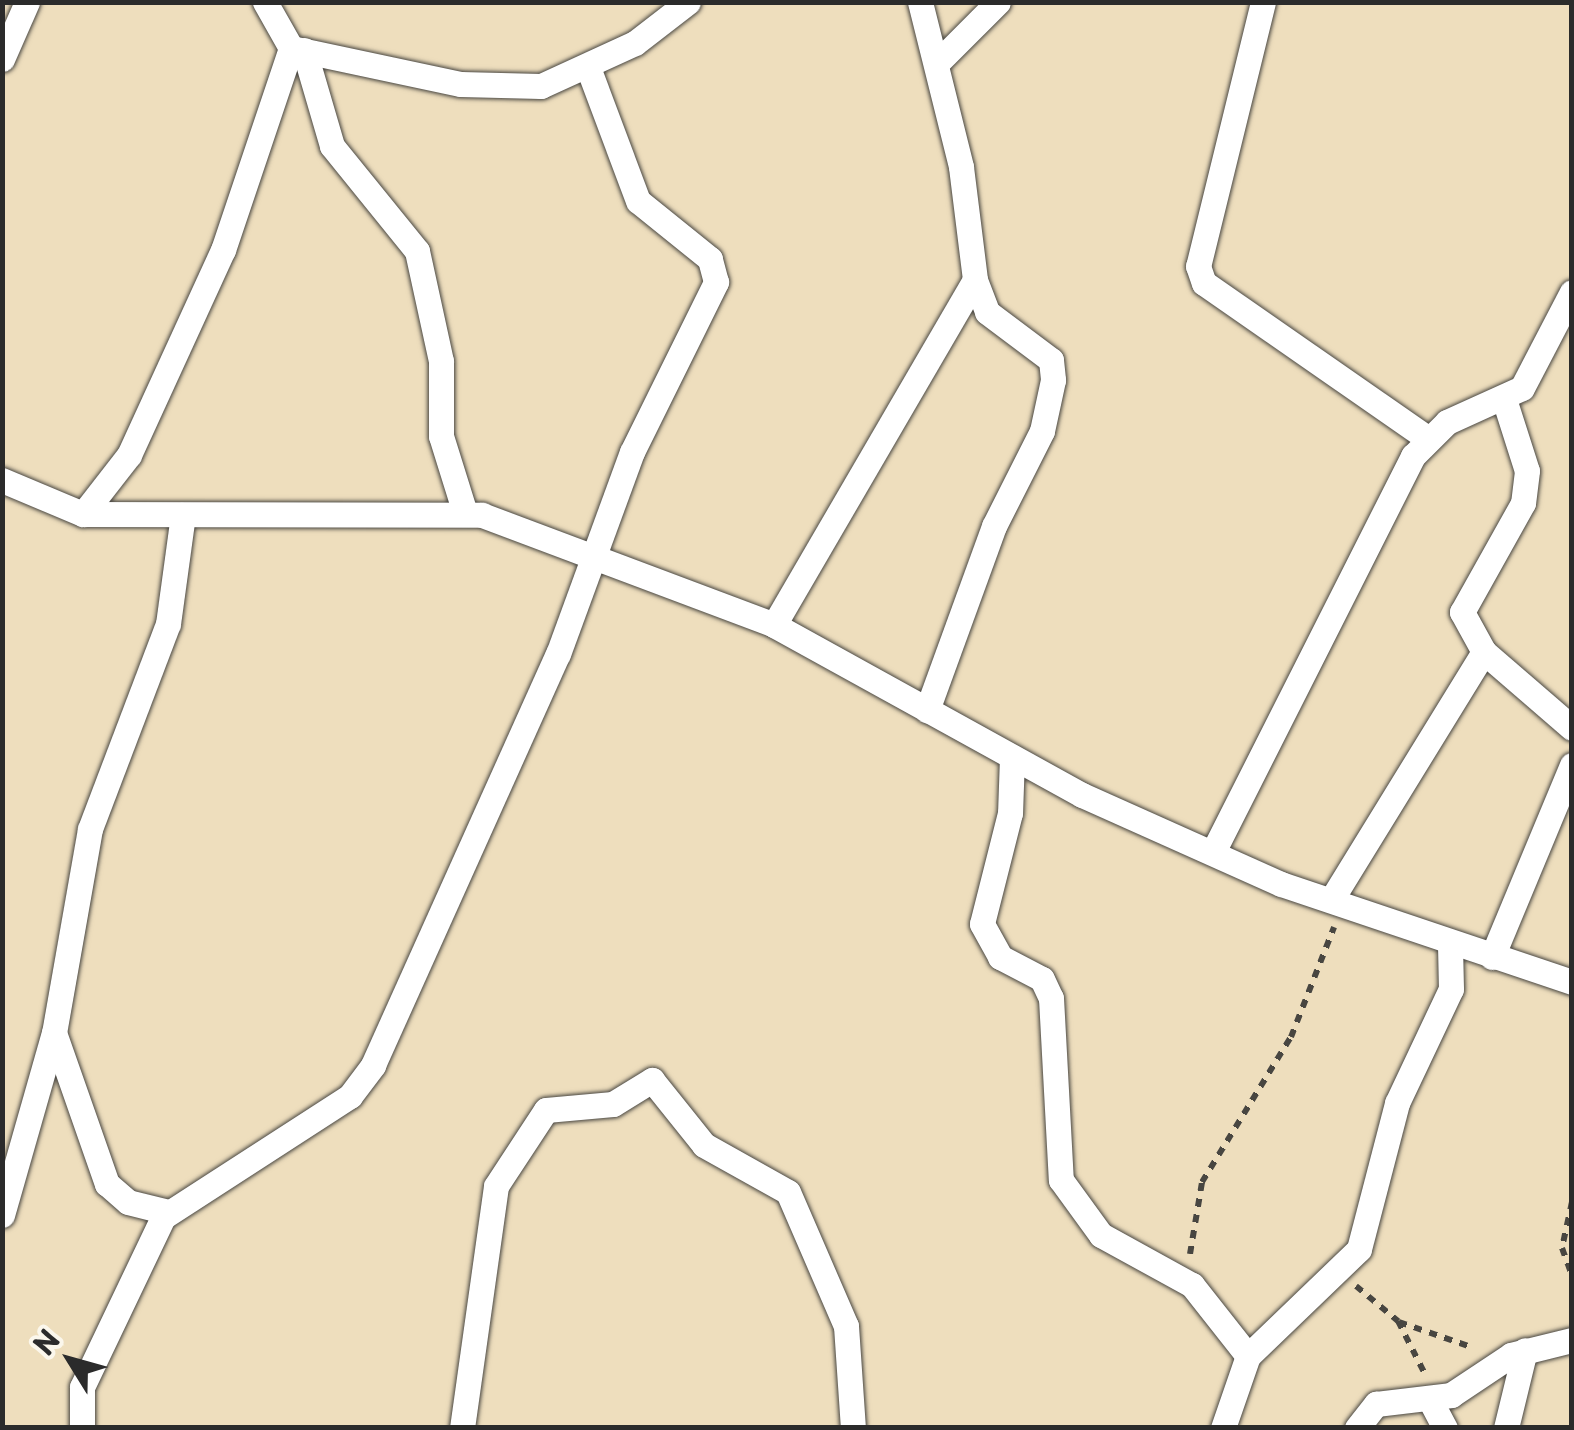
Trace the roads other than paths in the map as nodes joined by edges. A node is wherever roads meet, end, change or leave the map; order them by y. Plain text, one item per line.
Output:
1 (27, 2) edge
2 (264, 2) edge
3 (688, 2) edge
4 (920, 2) edge
5 (998, 2) edge
6 (1263, 2) edge
7 (298, 49) junction
8 (2, 60) edge
9 (937, 63) junction
10 (588, 67) junction
11 (975, 280) junction
12 (1572, 292) edge
13 (1505, 402) junction
14 (1427, 438) junction
15 (2, 480) edge
16 (465, 513) junction
17 (83, 514) junction
18 (182, 514) junction
19 (600, 555) junction
20 (774, 625) junction
21 (1484, 652) junction
22 (927, 710) junction
23 (1572, 728) edge
24 (1012, 757) junction
25 (1572, 765) edge
26 (1213, 852) junction
27 (1338, 899) junction
28 (1450, 946) junction
29 (1492, 957) junction
30 (1572, 982) edge
31 (54, 1033) junction
32 (168, 1212) junction
33 (2, 1215) edge
34 (1572, 1340) edge
35 (1518, 1352) junction
36 (1248, 1356) junction
37 (1429, 1398) junction
38 (82, 1428) edge
39 (462, 1428) edge
40 (853, 1428) edge
41 (1223, 1428) edge
42 (1357, 1428) edge
43 (1445, 1428) edge
44 (1506, 1428) edge

1 - 8 street
2 - 7 street
3 - 10 street
4 - 9 street
5 - 9 street
6 - 14 street
7 - 10 street
7 - 16 street
7 - 17 street
9 - 11 street
10 - 19 street
11 - 20 street
11 - 22 street
12 - 13 street
13 - 14 street
13 - 21 street
14 - 26 street
15 - 17 street
16 - 18 street
16 - 19 street
17 - 18 street
18 - 31 street
19 - 20 street
19 - 32 street
20 - 22 street
21 - 23 street
21 - 27 street
22 - 24 street
24 - 26 street
24 - 36 street
25 - 29 street
26 - 27 street
27 - 28 street
28 - 29 street
28 - 36 street
29 - 30 street
31 - 32 street
31 - 33 street
32 - 38 street
34 - 35 street
35 - 37 street
35 - 44 street
36 - 41 street
37 - 42 street
37 - 43 street
39 - 40 street

